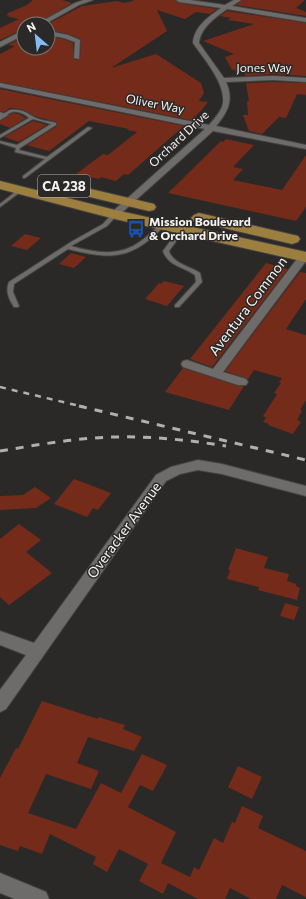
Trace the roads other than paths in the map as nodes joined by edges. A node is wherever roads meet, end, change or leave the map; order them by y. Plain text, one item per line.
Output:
1 (90, 0) edge
2 (179, 0) edge
3 (238, 0) edge
4 (226, 8) junction
5 (55, 16) edge
6 (306, 20) edge
7 (56, 34) edge
8 (16, 36) edge
9 (0, 45) edge
10 (77, 58) dead end
11 (221, 80) junction
12 (306, 80) edge
13 (0, 85) edge
14 (1, 116) edge
15 (32, 118) junction
16 (90, 128) dead end
17 (211, 128) junction
18 (0, 137) edge
19 (0, 142) edge
20 (18, 147) junction
21 (306, 147) edge
22 (48, 159) junction
23 (20, 180) junction
24 (0, 185) edge
25 (128, 202) junction
26 (0, 206) edge
27 (115, 214) junction
28 (162, 217) junction
29 (183, 222) junction
30 (67, 247) junction
31 (305, 252) edge
32 (16, 306) dead end
33 (177, 306) dead end
34 (187, 364) dead end
35 (216, 373) junction
36 (242, 382) dead end
37 (306, 491) edge
38 (0, 638) edge
39 (37, 651) junction
40 (0, 704) edge
41 (0, 884) edge
42 (39, 899) edge

1 - 5 street
2 - 4 street
3 - 4 street, Orchard Drive
4 - 6 street
4 - 11 street, Orchard Drive
7 - 10 street
8 - 9 street
11 - 12 street, Jones Way
11 - 17 street, Orchard Drive
13 - 17 street, Oliver Way
14 - 15 lane
15 - 18 lane
15 - 20 lane
16 - 22 lane
17 - 21 street, Oliver Way
17 - 25 street, Orchard Drive
19 - 20 lane
20 - 22 lane
22 - 23 lane
23 - 24 main road, CA 238
23 - 25 main road, CA 238
23 - 26 lane
23 - 27 main road, CA 238
25 - 27 street, Orchard Drive
25 - 28 main road, CA 238
27 - 28 main road, CA 238
27 - 30 lane
28 - 29 main road, CA 238
28 - 30 lane
29 - 31 main road, CA 238
29 - 33 lane
30 - 32 lane
31 - 35 street, Aventura Common
34 - 35 street, Aventura Common
35 - 36 street, Aventura Common
37 - 39 street, Overacker Avenue
38 - 39 street
39 - 40 street, Overacker Avenue
41 - 42 street

